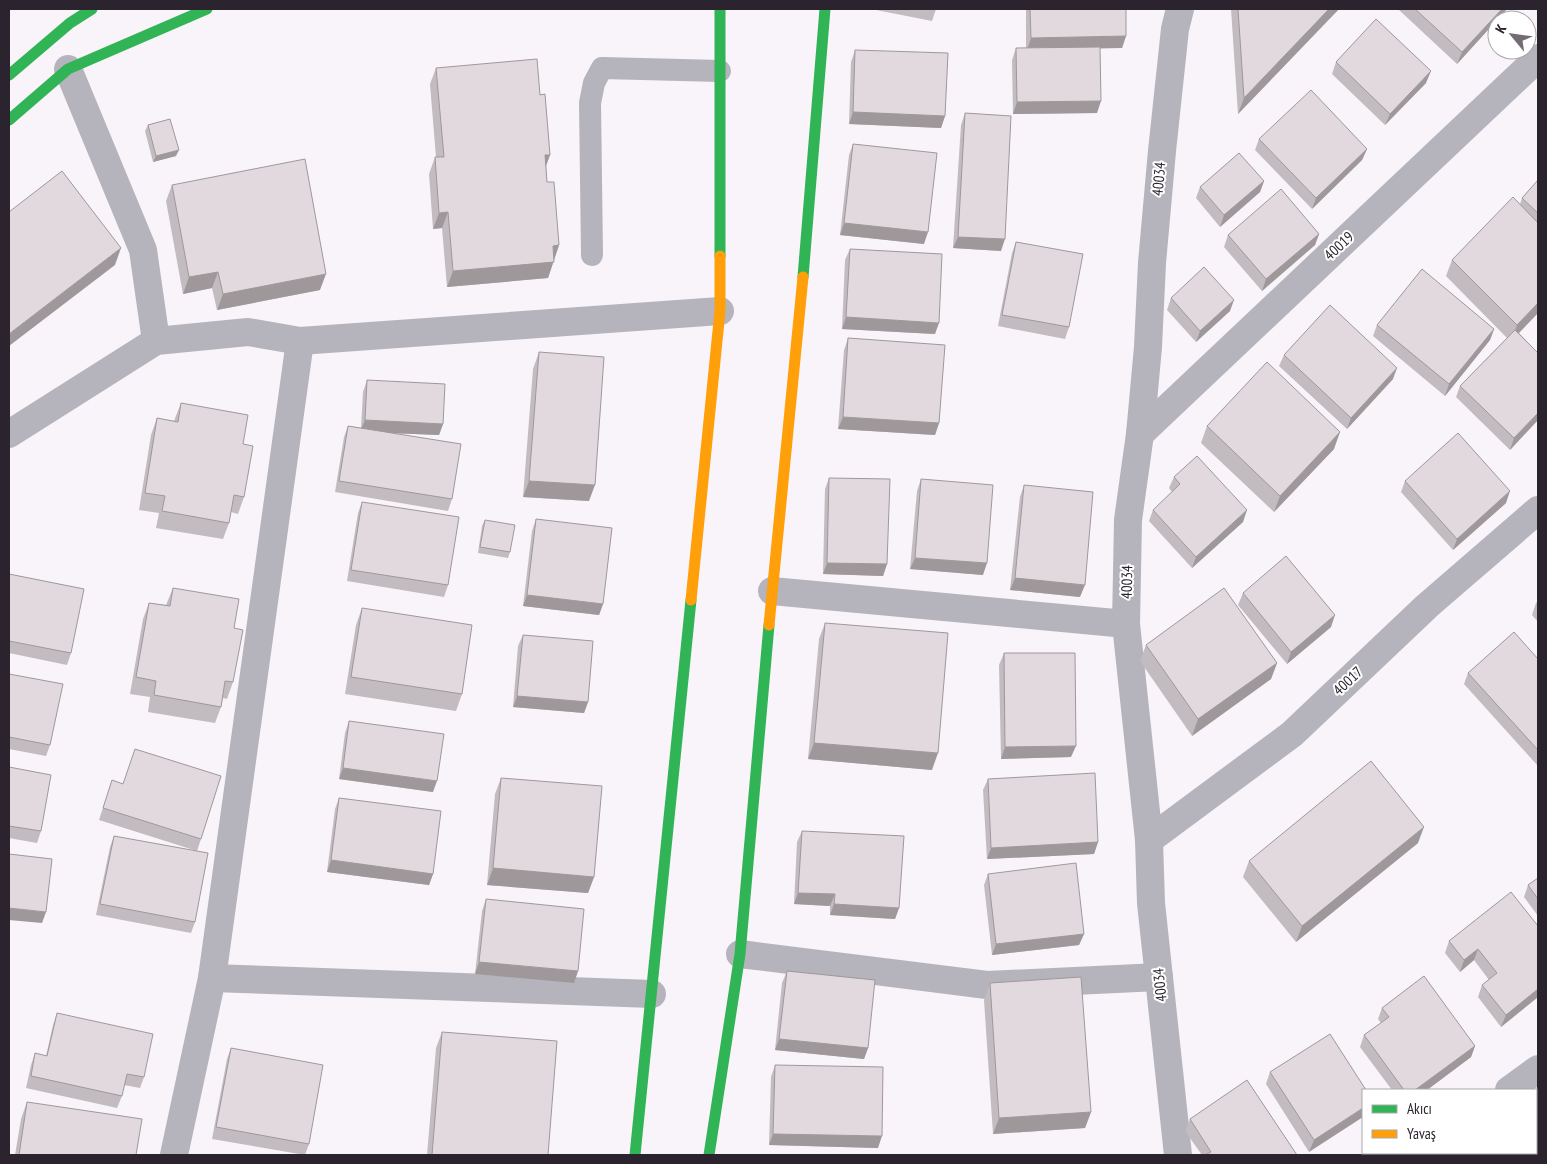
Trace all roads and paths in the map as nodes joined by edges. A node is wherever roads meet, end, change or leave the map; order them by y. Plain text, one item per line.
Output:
1 (207, 9) edge
2 (720, 9) edge
3 (825, 9) edge
4 (1180, 9) edge
5 (76, 14) edge
6 (1538, 58) edge
7 (68, 69) junction
8 (720, 71) junction
9 (9, 75) edge
10 (9, 120) edge
11 (592, 254) dead end
12 (720, 311) junction
13 (156, 341) junction
14 (300, 341) junction
15 (9, 434) edge
16 (1140, 434) junction
17 (1538, 510) edge
18 (772, 591) junction
19 (1126, 624) junction
20 (1149, 840) junction
21 (740, 954) junction
22 (1159, 976) junction
23 (212, 978) junction
24 (652, 994) junction
25 (1538, 1069) edge
26 (1510, 1089) edge
27 (174, 1155) edge
28 (636, 1155) edge
29 (709, 1155) edge
30 (1178, 1155) edge

1 - 7 main road
2 - 8 main road
3 - 18 main road
4 - 16 street, 40034
5 - 9 main road
6 - 16 street, 40019
7 - 10 main road
7 - 13 street
8 - 11 lane
8 - 12 main road
12 - 14 street
12 - 24 main road
13 - 14 street
13 - 15 street
14 - 23 street
16 - 19 street, 40034
17 - 20 street, 40017
18 - 19 street
18 - 21 main road
19 - 20 street, 40034
20 - 22 street, 40034
21 - 22 street
21 - 29 main road
22 - 30 street, 40034
23 - 24 street
23 - 27 street
24 - 28 main road
25 - 26 street

